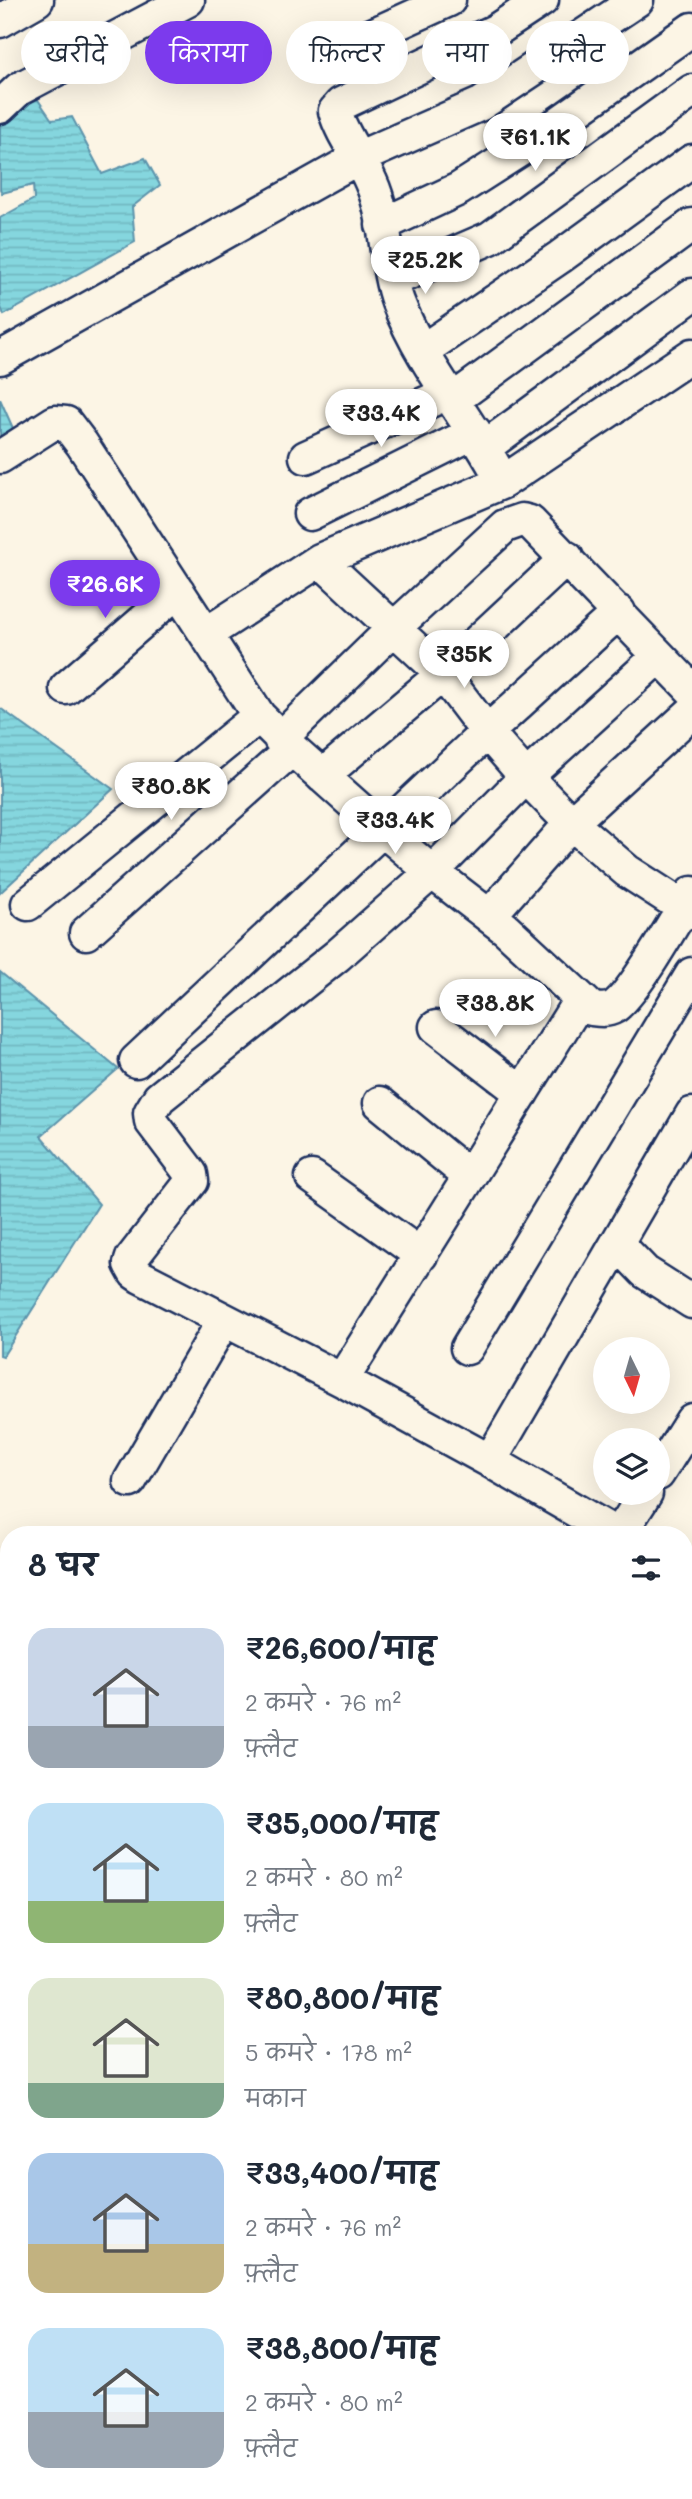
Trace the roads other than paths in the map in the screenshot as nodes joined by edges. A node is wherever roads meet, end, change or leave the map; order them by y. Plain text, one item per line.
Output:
1 (37, 0) edge
2 (188, 0) edge
3 (449, 0) edge
4 (542, 0) edge
5 (637, 0) edge
6 (0, 20) edge
7 (403, 21) edge
8 (692, 29) edge
9 (692, 91) edge
10 (3, 95) edge
11 (358, 158) junction
12 (692, 161) edge
13 (382, 225) junction
14 (692, 225) edge
15 (393, 281) junction
16 (692, 295) edge
17 (422, 351) junction
18 (692, 355) edge
19 (0, 358) edge
20 (450, 397) junction
21 (480, 440) junction
22 (0, 457) edge
23 (306, 457) dead end
24 (503, 482) junction
25 (310, 514) dead end
26 (567, 558) junction
27 (320, 560) junction
28 (178, 591) junction
29 (619, 612) junction
30 (394, 629) junction
31 (206, 635) junction
32 (659, 656) junction
33 (443, 674) junction
34 (66, 688) dead end
35 (692, 690) edge
36 (692, 712) edge
37 (487, 732) junction
38 (277, 735) junction
39 (322, 776) junction
40 (526, 777) junction
41 (571, 823) junction
42 (384, 831) junction
43 (432, 872) junction
44 (28, 904) dead end
45 (689, 905) edge
46 (490, 915) junction
47 (86, 933) dead end
48 (692, 974) edge
49 (580, 1000) junction
50 (436, 1027) dead end
51 (136, 1061) dead end
52 (522, 1093) junction
53 (380, 1103) dead end
54 (692, 1114) edge
55 (469, 1176) junction
56 (312, 1177) dead end
57 (617, 1243) junction
58 (421, 1255) junction
59 (692, 1302) edge
60 (224, 1320) junction
61 (467, 1348) dead end
62 (342, 1380) junction
63 (692, 1420) edge
64 (670, 1455) edge
65 (489, 1461) junction
66 (130, 1481) dead end
67 (638, 1505) edge
68 (602, 1526) edge
69 (624, 1526) edge

1 - 6 street
2 - 10 street
3 - 7 street
4 - 11 street
5 - 11 street
8 - 13 street
9 - 15 street
11 - 13 street
11 - 19 street
12 - 17 street
13 - 15 street
14 - 20 street
15 - 17 street
16 - 21 street
17 - 20 street
18 - 24 street
20 - 21 street
20 - 23 street
21 - 24 street
21 - 25 street
22 - 28 street
24 - 27 street
26 - 29 street
26 - 30 street
26 - 33 street
27 - 30 street
27 - 31 street
28 - 31 street
28 - 34 street
29 - 32 street
29 - 37 street
30 - 33 street
30 - 38 street
31 - 38 street
32 - 35 street
32 - 40 street
33 - 37 street
33 - 39 street
36 - 41 street
37 - 40 street
37 - 42 street
38 - 39 street
38 - 44 street
38 - 47 street
39 - 42 street
40 - 41 street
40 - 43 street
41 - 45 street
41 - 46 street
42 - 43 street
42 - 51 street
43 - 46 street
43 - 60 street
45 - 49 street
46 - 49 street
48 - 61 street
49 - 52 street
50 - 52 street
52 - 55 street
53 - 55 street
54 - 57 street
55 - 58 street
56 - 58 street
57 - 59 street
57 - 65 street
58 - 62 street
60 - 62 street
60 - 66 street
62 - 65 street
63 - 64 street
65 - 68 street
67 - 69 street

